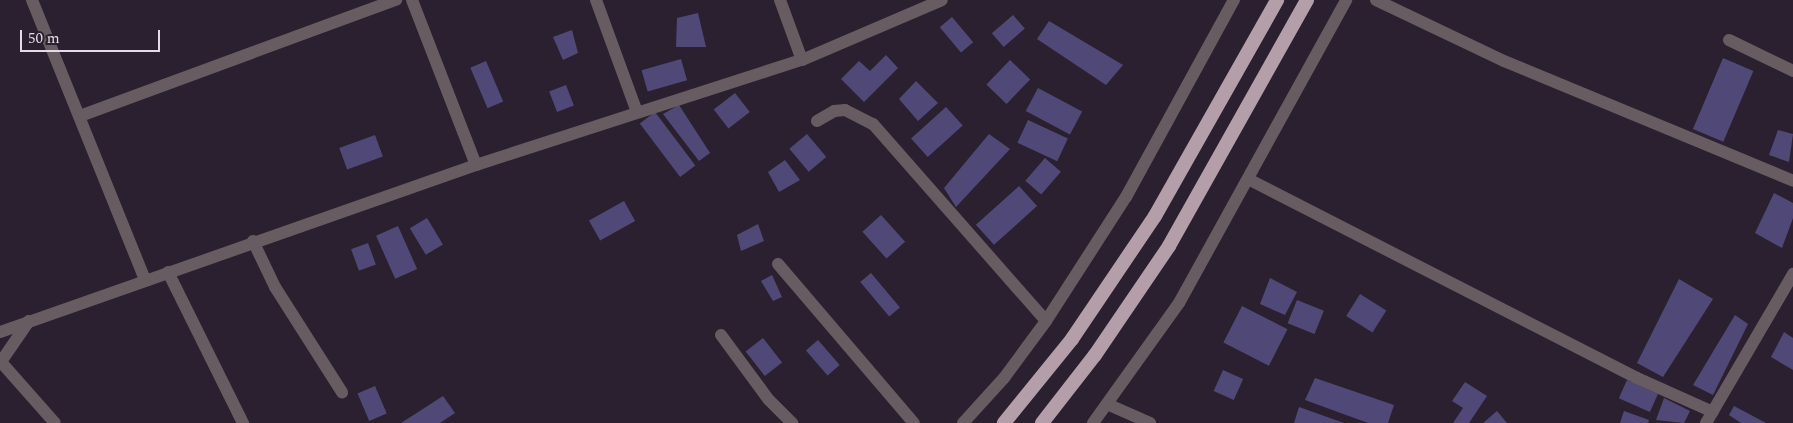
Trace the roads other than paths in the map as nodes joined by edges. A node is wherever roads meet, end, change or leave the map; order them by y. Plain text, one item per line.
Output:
1 (32, 0) edge
2 (396, 0) edge
3 (412, 0) edge
4 (596, 0) edge
5 (780, 0) edge
6 (942, 0) edge
7 (1234, 0) edge
8 (1277, 0) edge
9 (1306, 0) edge
10 (1346, 0) edge
11 (1376, 0) edge
12 (1729, 40) dead end
13 (802, 60) junction
14 (1793, 71) edge
15 (637, 112) junction
16 (80, 116) junction
17 (817, 122) dead end
18 (476, 165) junction
19 (1250, 180) junction
20 (1793, 182) edge
21 (253, 241) junction
22 (778, 264) dead end
23 (168, 272) junction
24 (1793, 274) edge
25 (145, 280) junction
26 (30, 321) junction
27 (1046, 321) junction
28 (0, 332) edge
29 (721, 336) dead end
30 (0, 362) edge
31 (342, 392) dead end
32 (1107, 404) junction
33 (1710, 418) edge
34 (55, 423) edge
35 (244, 423) edge
36 (792, 423) edge
37 (914, 423) edge
38 (963, 423) edge
39 (1004, 423) edge
40 (1042, 423) edge
41 (1093, 423) edge
42 (1150, 423) edge

1 - 16 street
2 - 16 street
3 - 18 street
4 - 15 street
5 - 13 street
6 - 13 street
7 - 27 street
8 - 39 highway
9 - 40 highway
10 - 19 street
11 - 20 street
12 - 14 street
13 - 15 street
15 - 18 street
16 - 25 street
17 - 27 street
18 - 21 street
19 - 32 street
19 - 33 street
21 - 23 street
21 - 31 street
22 - 37 street
23 - 25 street
23 - 35 street
24 - 33 street
25 - 26 street
26 - 28 street
26 - 30 street
27 - 38 street
29 - 36 street
30 - 34 street
32 - 41 street
32 - 42 street

